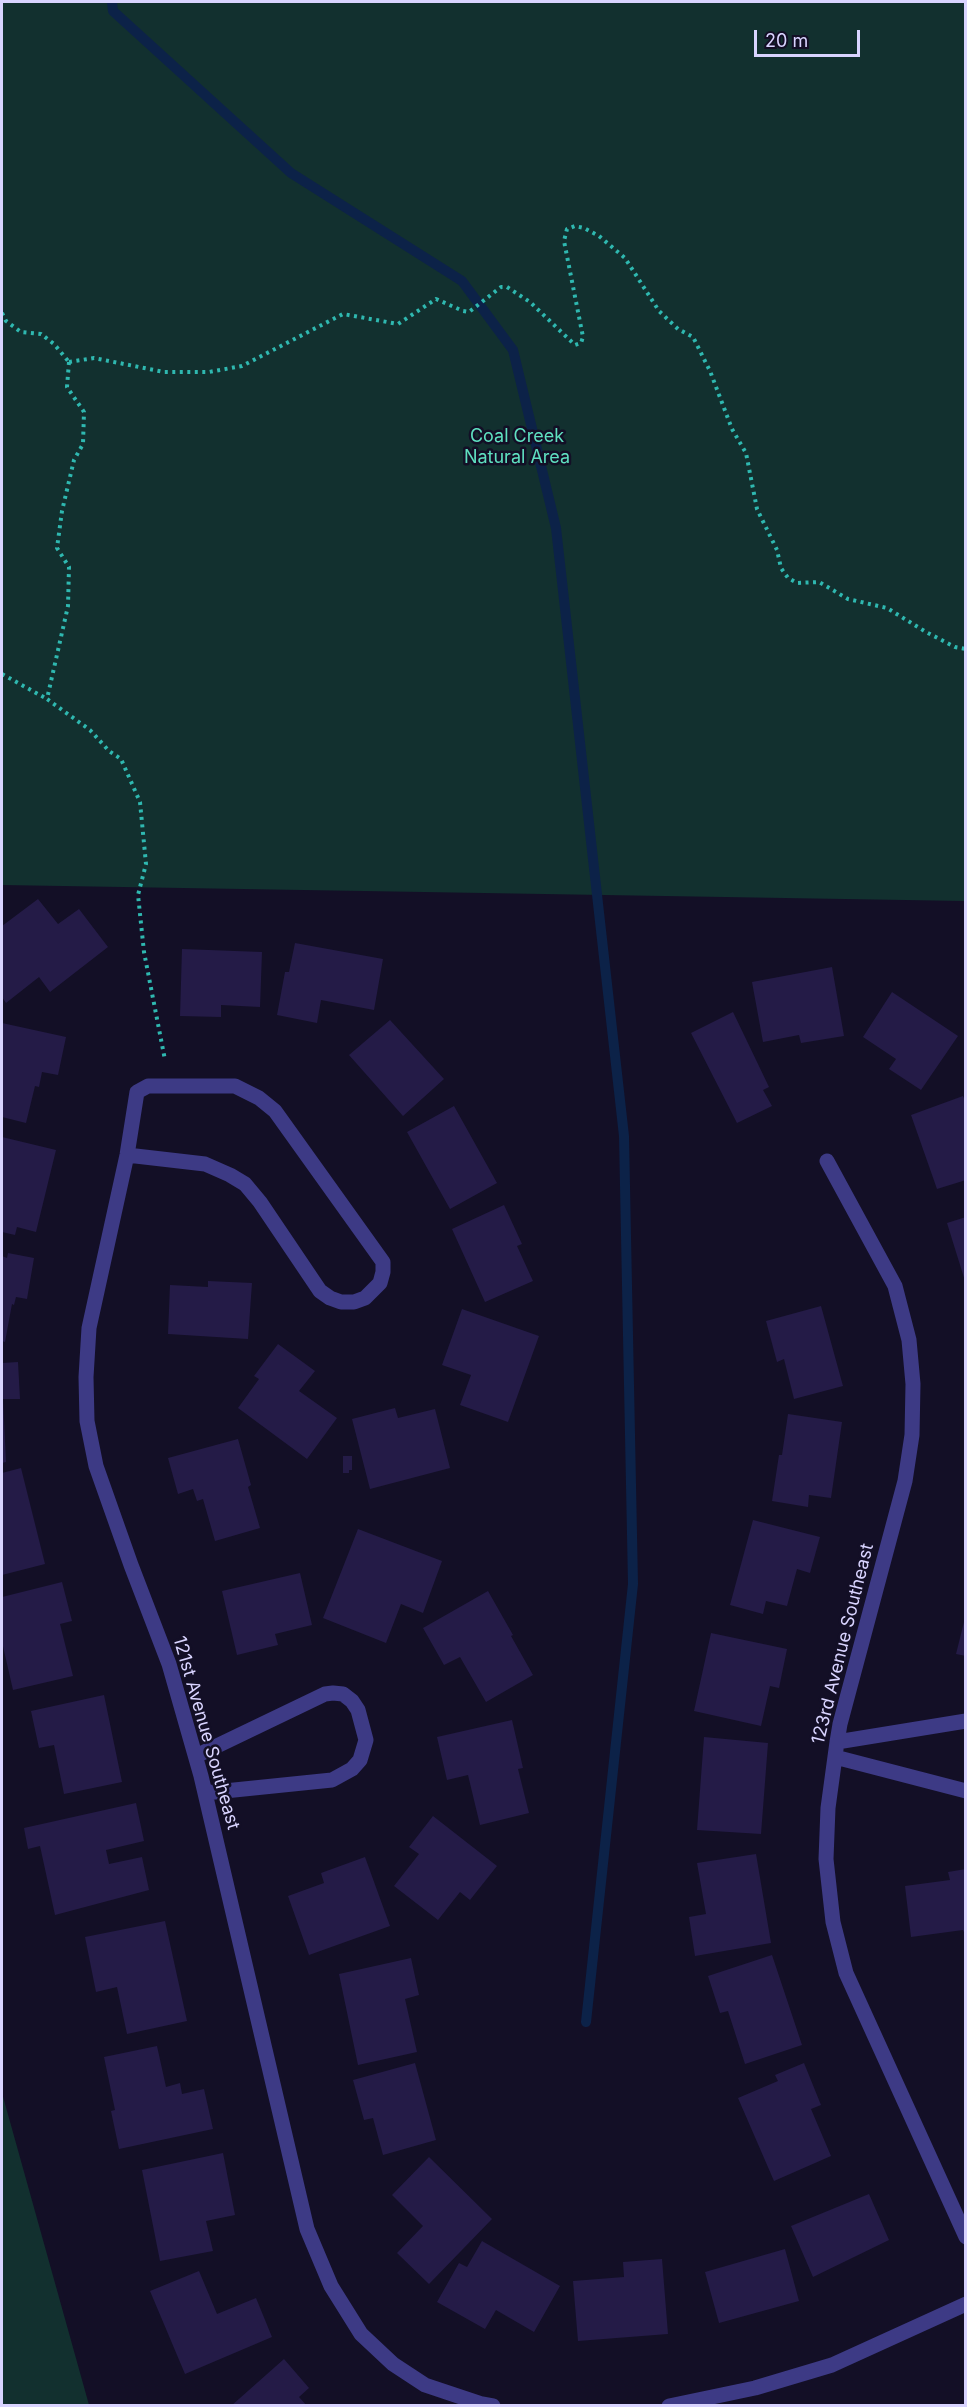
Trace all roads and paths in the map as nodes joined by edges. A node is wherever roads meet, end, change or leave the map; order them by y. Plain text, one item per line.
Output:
1 (2, 313) edge
2 (69, 362) junction
3 (966, 649) edge
4 (2, 674) edge
5 (47, 699) junction
6 (169, 1086) junction
7 (127, 1155) junction
8 (827, 1161) dead end
9 (966, 1720) edge
10 (836, 1749) junction
11 (195, 1756) junction
12 (966, 1791) edge
13 (205, 1793) junction
14 (966, 2237) edge
15 (966, 2304) edge
16 (493, 2406) edge
17 (669, 2406) edge

1 - 2 path
2 - 3 path
2 - 5 path
4 - 5 path
5 - 6 path
6 - 7 street, 121st Avenue Southeast
6 - 7 street, 121st Avenue Southeast
7 - 11 street, 121st Avenue Southeast
8 - 10 street, 123rd Avenue Southeast
9 - 10 street
10 - 12 street
10 - 14 street, 123rd Avenue Southeast
11 - 13 street, 121st Avenue Southeast
11 - 13 street
13 - 16 street, 121st Avenue Southeast
15 - 17 street

